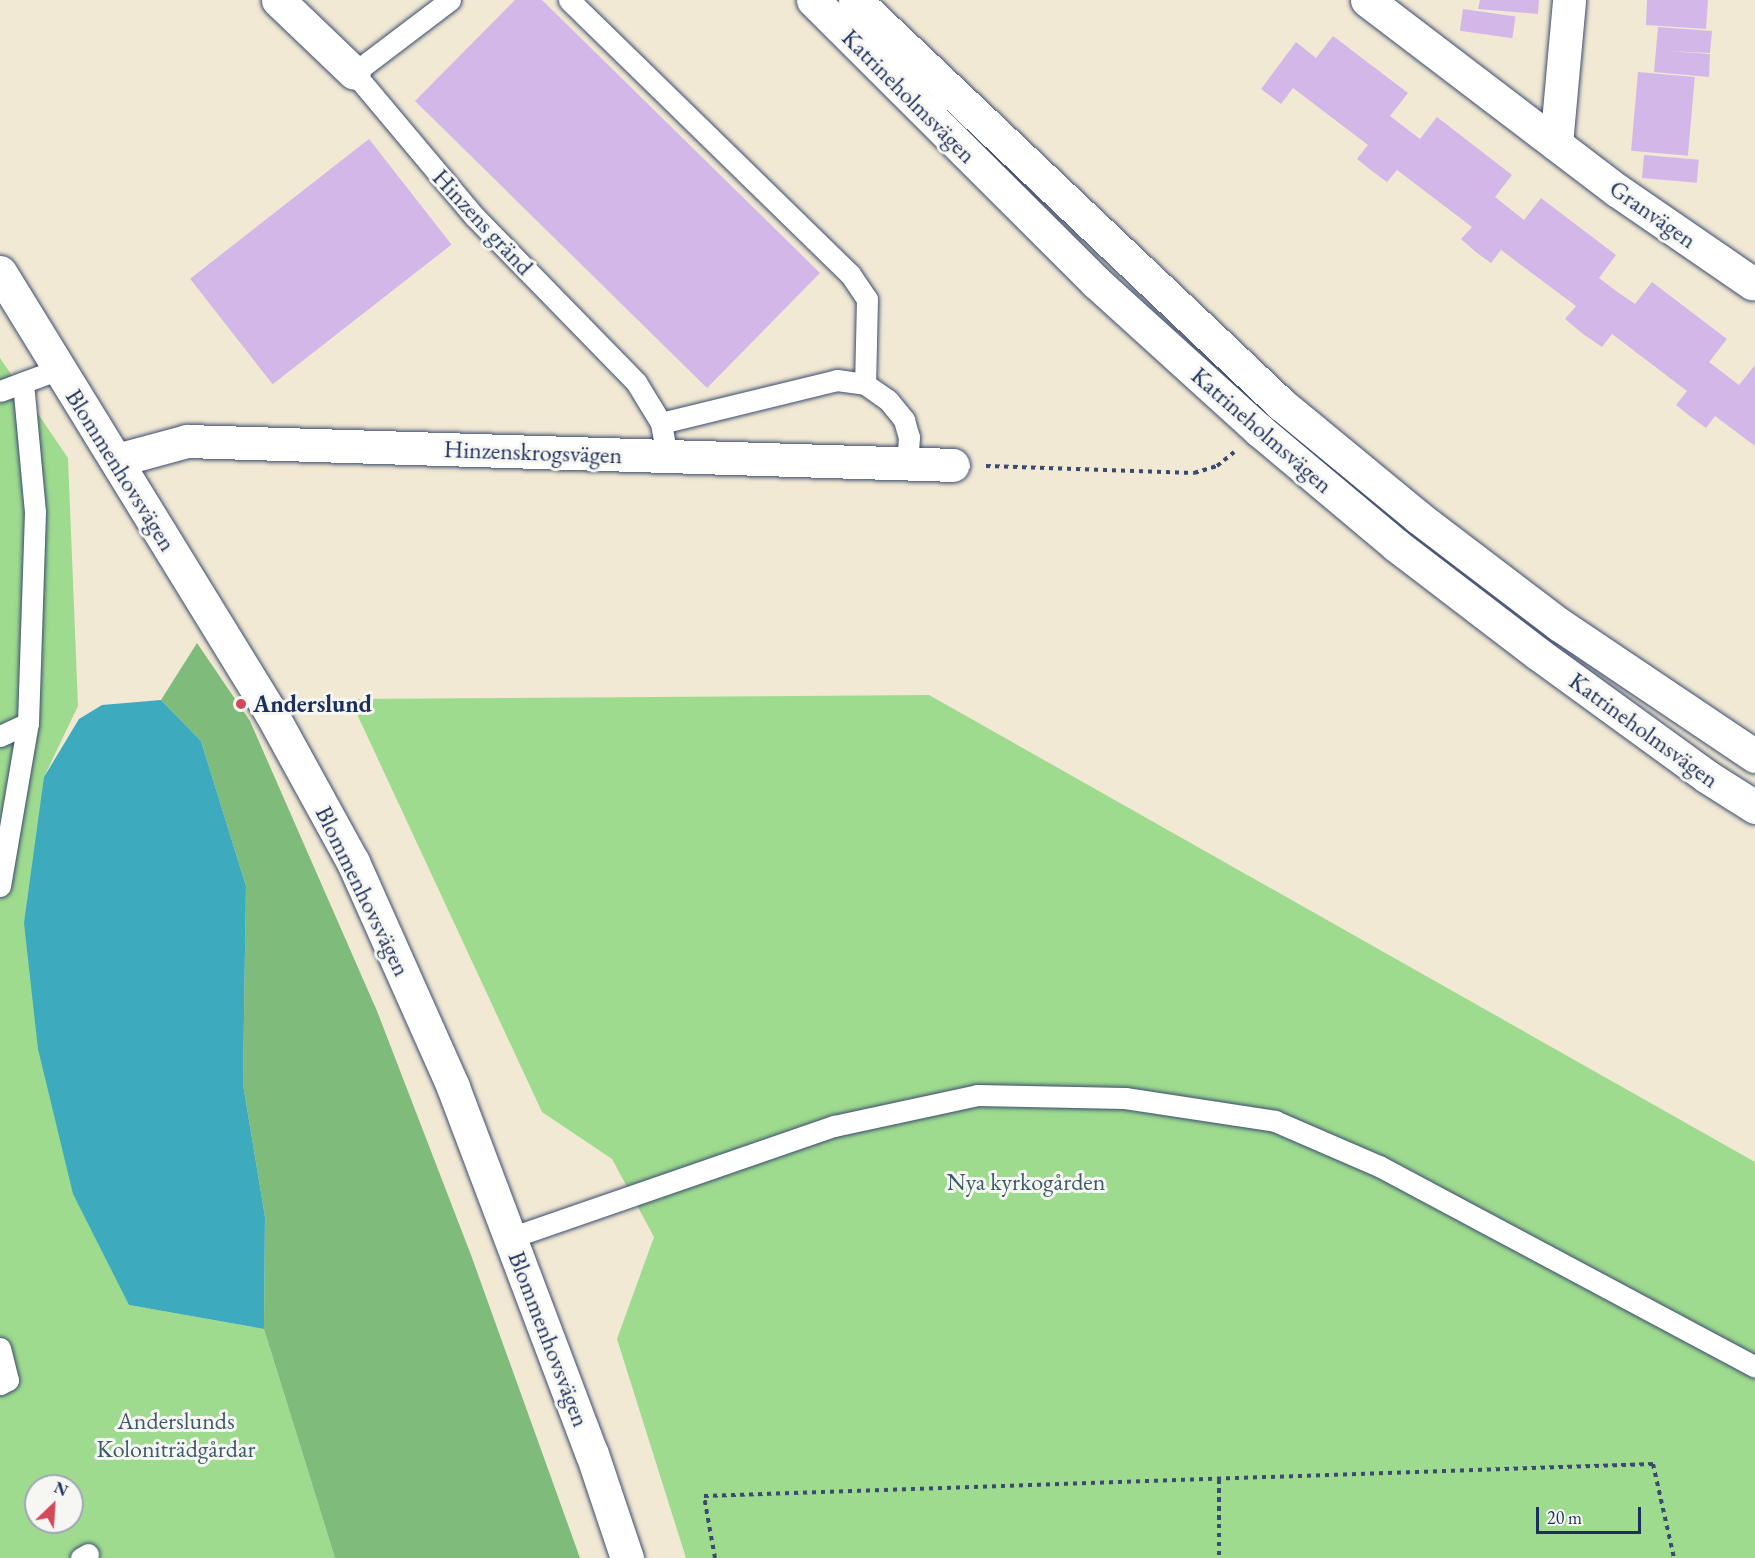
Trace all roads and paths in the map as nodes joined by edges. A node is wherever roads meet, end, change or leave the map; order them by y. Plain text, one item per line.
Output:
1 (278, 0) edge
2 (450, 0) edge
3 (569, 0) edge
4 (813, 0) edge
5 (855, 0) edge
6 (1367, 0) edge
7 (1569, 0) edge
8 (354, 73) junction
9 (1556, 144) junction
10 (0, 272) edge
11 (1754, 273) edge
12 (59, 369) junction
13 (23, 383) junction
14 (865, 384) junction
15 (0, 391) edge
16 (661, 423) junction
17 (1259, 430) junction
18 (667, 456) junction
19 (117, 460) junction
20 (907, 464) junction
21 (953, 465) joint
22 (28, 723) junction
23 (0, 736) edge
24 (1755, 756) edge
25 (1755, 807) edge
26 (0, 886) edge
27 (510, 1238) junction
28 (0, 1348) edge
29 (1755, 1367) edge
30 (0, 1384) edge
31 (1219, 1479) junction
32 (627, 1558) edge
33 (715, 1558) edge
34 (1219, 1558) edge
35 (1674, 1558) edge

1 - 8 street, Hinzens gränd
2 - 8 lane
3 - 14 lane
4 - 17 street, Katrineholmsvägen
5 - 24 street, Katrineholmsvägen
6 - 9 street, Granvägen
7 - 9 street
8 - 16 lane, Hinzens gränd
9 - 11 street, Granvägen
10 - 12 street, Blommenhovsvägen
12 - 13 lane
12 - 19 street, Blommenhovsvägen
13 - 15 lane
13 - 22 lane
14 - 16 lane
14 - 20 lane
16 - 18 lane, Hinzens gränd
17 - 21 path
17 - 25 street, Katrineholmsvägen
18 - 19 street, Hinzenskrogsvägen
18 - 20 street, Hinzenskrogsvägen
19 - 27 street, Blommenhovsvägen
20 - 21 street, Hinzenskrogsvägen
22 - 23 lane
22 - 26 lane
27 - 29 lane
27 - 32 street, Blommenhovsvägen
28 - 30 lane
31 - 33 path
31 - 34 path
31 - 35 path

